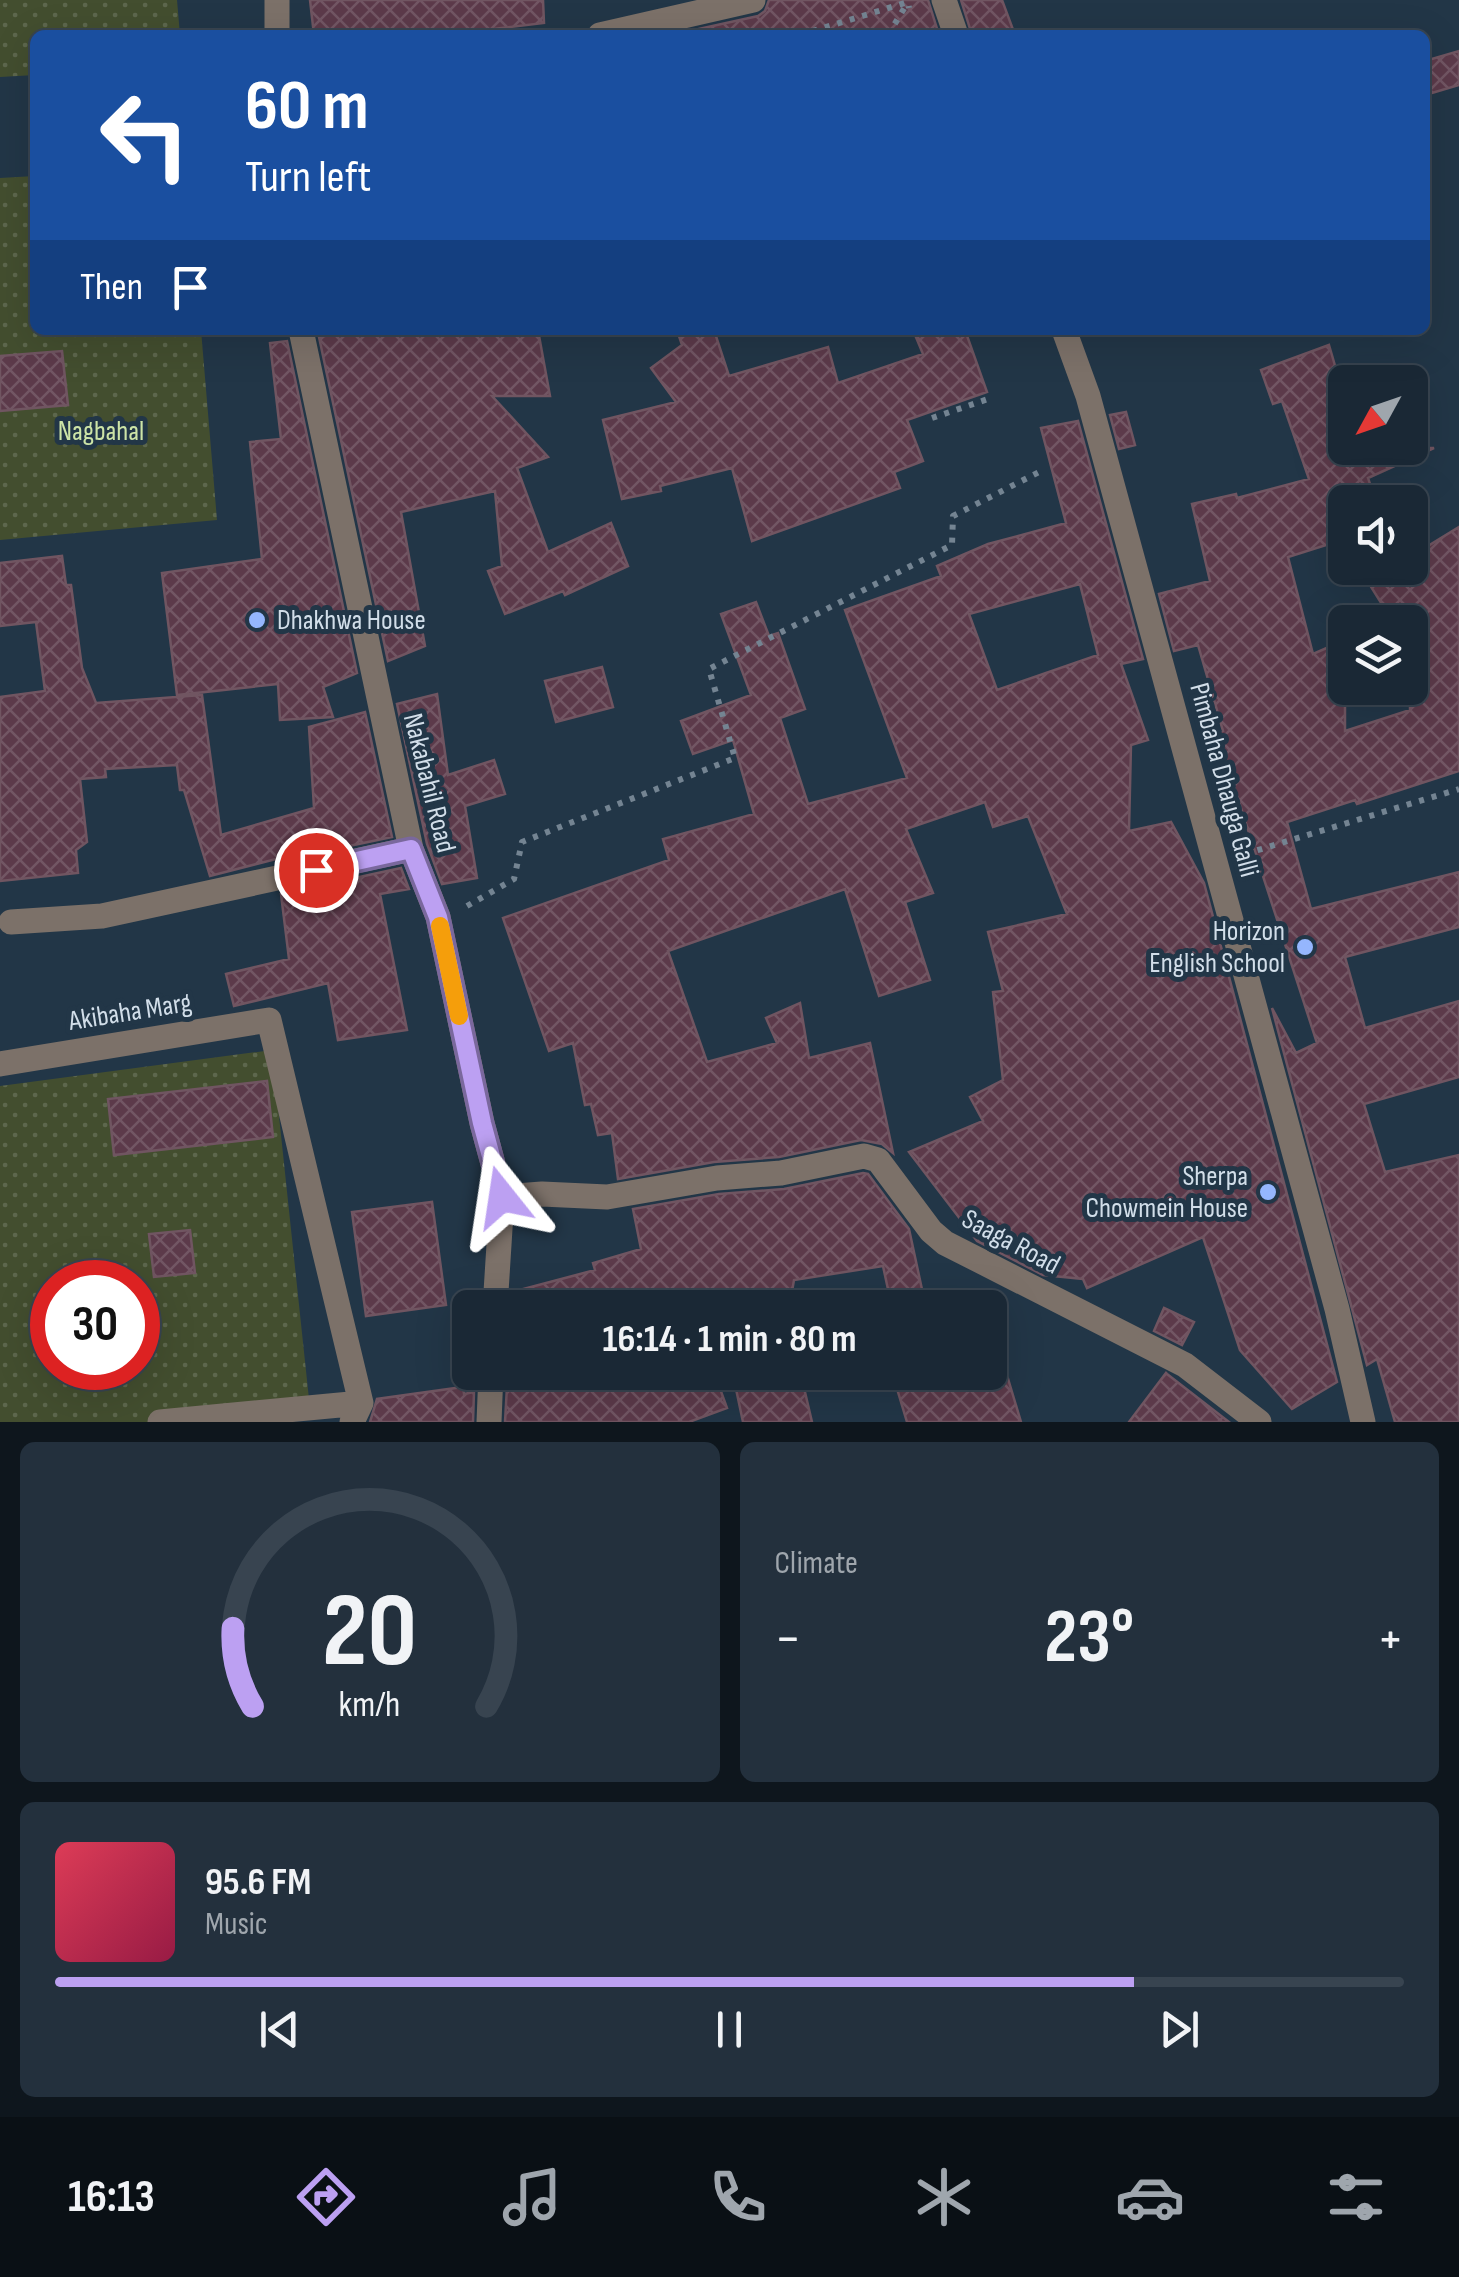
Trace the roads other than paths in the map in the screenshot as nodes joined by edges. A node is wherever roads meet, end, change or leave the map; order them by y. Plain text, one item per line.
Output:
1 (277, 0) edge
2 (754, 0) edge
3 (944, 0) edge
4 (277, 30) edge
5 (622, 30) edge
6 (954, 30) edge
7 (302, 335) edge
8 (1066, 335) edge
9 (411, 849) junction
10 (11, 922) dead end
11 (0, 1064) edge
12 (502, 1197) junction
13 (496, 1290) edge
14 (490, 1390) edge
15 (357, 1413) edge
16 (160, 1422) edge
17 (489, 1422) edge
18 (1260, 1422) edge
19 (1363, 1422) edge

1 - 4 street
2 - 5 street
3 - 6 street
7 - 9 street, Nakabahil Road
8 - 19 street, Pimbaha Dhauga Galli
9 - 10 street
9 - 12 street, Nakabahil Road
11 - 15 street, Akibaha Marg
12 - 13 street, Nakabahil Road
12 - 18 street, Saaga Road
14 - 17 street
15 - 16 street

